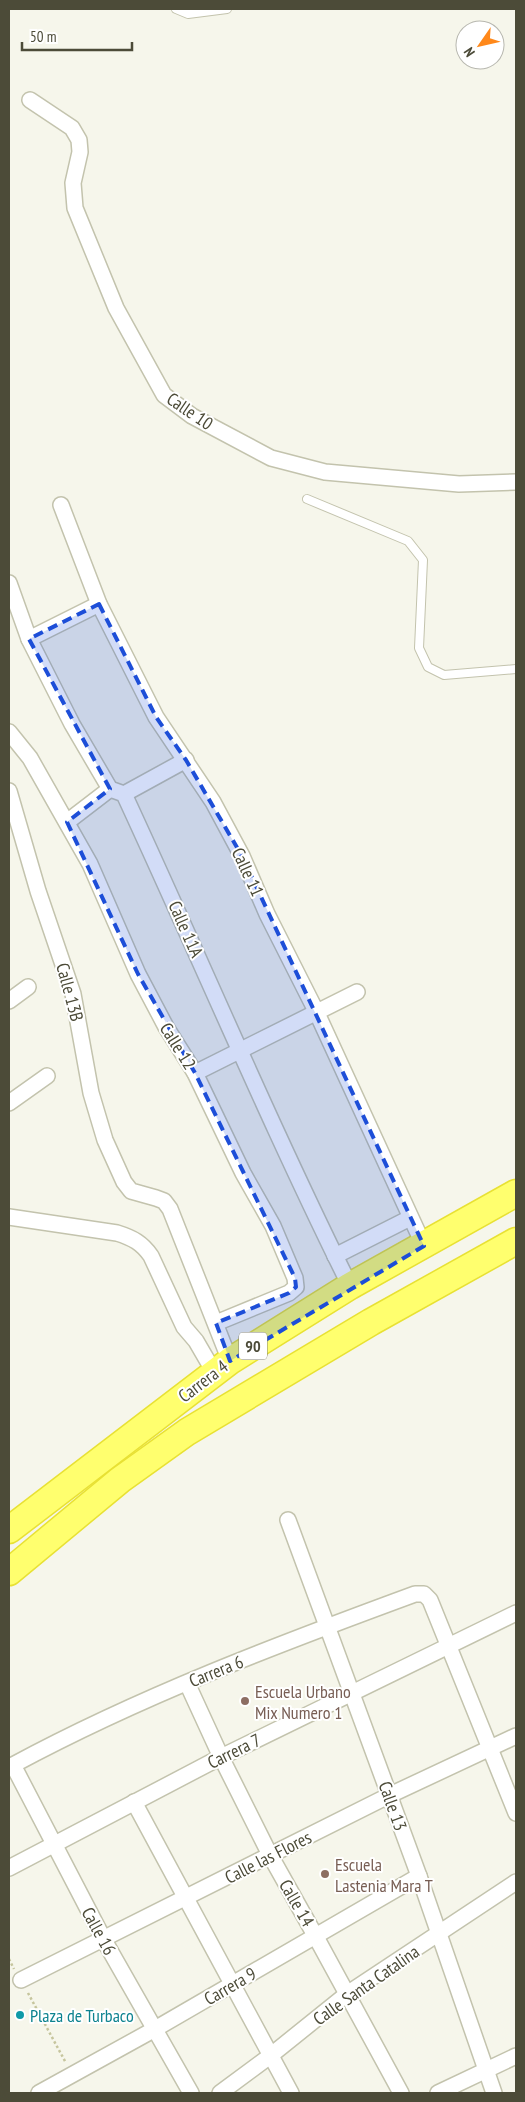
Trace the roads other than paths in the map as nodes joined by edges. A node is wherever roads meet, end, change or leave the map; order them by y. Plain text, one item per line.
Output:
1 (176, 9) edge
2 (227, 9) edge
3 (30, 100) dead end
4 (516, 482) edge
5 (307, 498) dead end
6 (61, 505) dead end
7 (9, 583) edge
8 (99, 604) junction
9 (29, 640) junction
10 (516, 669) edge
11 (9, 732) edge
12 (186, 760) junction
13 (9, 791) edge
14 (117, 791) junction
15 (67, 822) junction
16 (28, 987) dead end
17 (357, 992) dead end
18 (9, 1001) edge
19 (316, 1011) junction
20 (239, 1050) junction
21 (195, 1073) junction
22 (47, 1076) dead end
23 (9, 1103) edge
24 (516, 1193) edge
25 (9, 1217) edge
26 (410, 1218) junction
27 (516, 1241) edge
28 (424, 1246) junction
29 (335, 1256) junction
30 (350, 1286) junction
31 (216, 1323) junction
32 (217, 1370) junction
33 (288, 1520) dead end
34 (15, 1522) edge
35 (9, 1572) edge
36 (516, 1613) edge
37 (328, 1626) junction
38 (447, 1646) junction
39 (187, 1683) junction
40 (352, 1694) junction
41 (516, 1736) edge
42 (490, 1749) junction
43 (220, 1757) junction
44 (13, 1765) joint
45 (390, 1795) junction
46 (134, 1802) junction
47 (516, 1813) edge
48 (54, 1845) junction
49 (270, 1855) junction
50 (9, 1868) edge
51 (419, 1876) junction
52 (516, 1882) edge
53 (186, 1899) junction
54 (438, 1935) junction
55 (316, 1937) junction
56 (104, 1940) junction
57 (21, 1980) road end
58 (232, 1986) junction
59 (347, 1994) junction
60 (155, 2030) junction
61 (270, 2056) junction
62 (516, 2056) edge
63 (486, 2071) junction
64 (39, 2093) edge
65 (191, 2093) edge
66 (220, 2093) edge
67 (291, 2093) edge
68 (401, 2093) edge
69 (438, 2093) edge
70 (494, 2093) edge

1 - 2 lane
3 - 4 street, Calle 10
5 - 10 lane
6 - 8 street, Calle 11
7 - 9 street, Calle 11A
8 - 9 street
8 - 12 street, Calle 11
9 - 14 street, Calle 11A
11 - 15 street, Calle 12
12 - 14 street
12 - 19 street, Calle 11
13 - 31 street, Calle 13B
14 - 15 street
14 - 20 street, Calle 11A
15 - 21 street, Calle 12
16 - 18 street
17 - 19 street
19 - 20 street
19 - 26 street, Calle 11
20 - 21 street
20 - 29 street, Calle 11A
21 - 31 street, Calle 12
22 - 23 street
24 - 28 highway, Carrera 4 / 90
25 - 32 street
26 - 28 street, Calle 11
26 - 29 street
27 - 35 highway, Carrera 4 / 90
28 - 30 highway, Carrera 4 / 90
29 - 30 street, Calle 11A
30 - 32 highway, Carrera 4 / 90
31 - 32 street
32 - 34 highway, Carrera 4 / 90
33 - 37 street, Calle 13
36 - 38 street, Carrera 7
37 - 38 street, Carrera 6
37 - 39 street, Carrera 6
37 - 40 street, Calle 13
38 - 40 street, Carrera 7
38 - 42 street
39 - 43 street, Calle 14
39 - 44 street, Carrera 6
40 - 43 street, Carrera 7
40 - 45 street, Calle 13
41 - 42 street, Calle las Flores
42 - 45 street, Calle las Flores
42 - 47 street
43 - 46 street, Carrera 7
43 - 49 street, Calle 14
44 - 48 street, Calle 16
45 - 49 street, Calle las Flores
45 - 51 street, Calle 13
46 - 48 street, Carrera 7
46 - 53 street
48 - 50 street, Carrera 7
48 - 56 street, Calle 16
49 - 53 street, Calle las Flores
49 - 55 street, Calle 14
51 - 54 street, Calle 13
51 - 55 street, Carrera 9
52 - 54 street, Calle Santa Catalina
53 - 56 street, Calle las Flores
53 - 58 street
54 - 59 street, Calle Santa Catalina
54 - 63 street, Calle 13
55 - 58 street, Carrera 9
55 - 59 street, Calle 14
56 - 57 street, Calle las Flores
56 - 60 street, Calle 16
58 - 60 street, Carrera 9
58 - 61 street
59 - 61 street, Calle Santa Catalina
59 - 68 street, Calle 14
60 - 64 street, Carrera 9
60 - 65 street, Calle 16
61 - 66 street, Calle Santa Catalina
61 - 67 street
62 - 63 street
63 - 69 street
63 - 70 street, Calle 13

